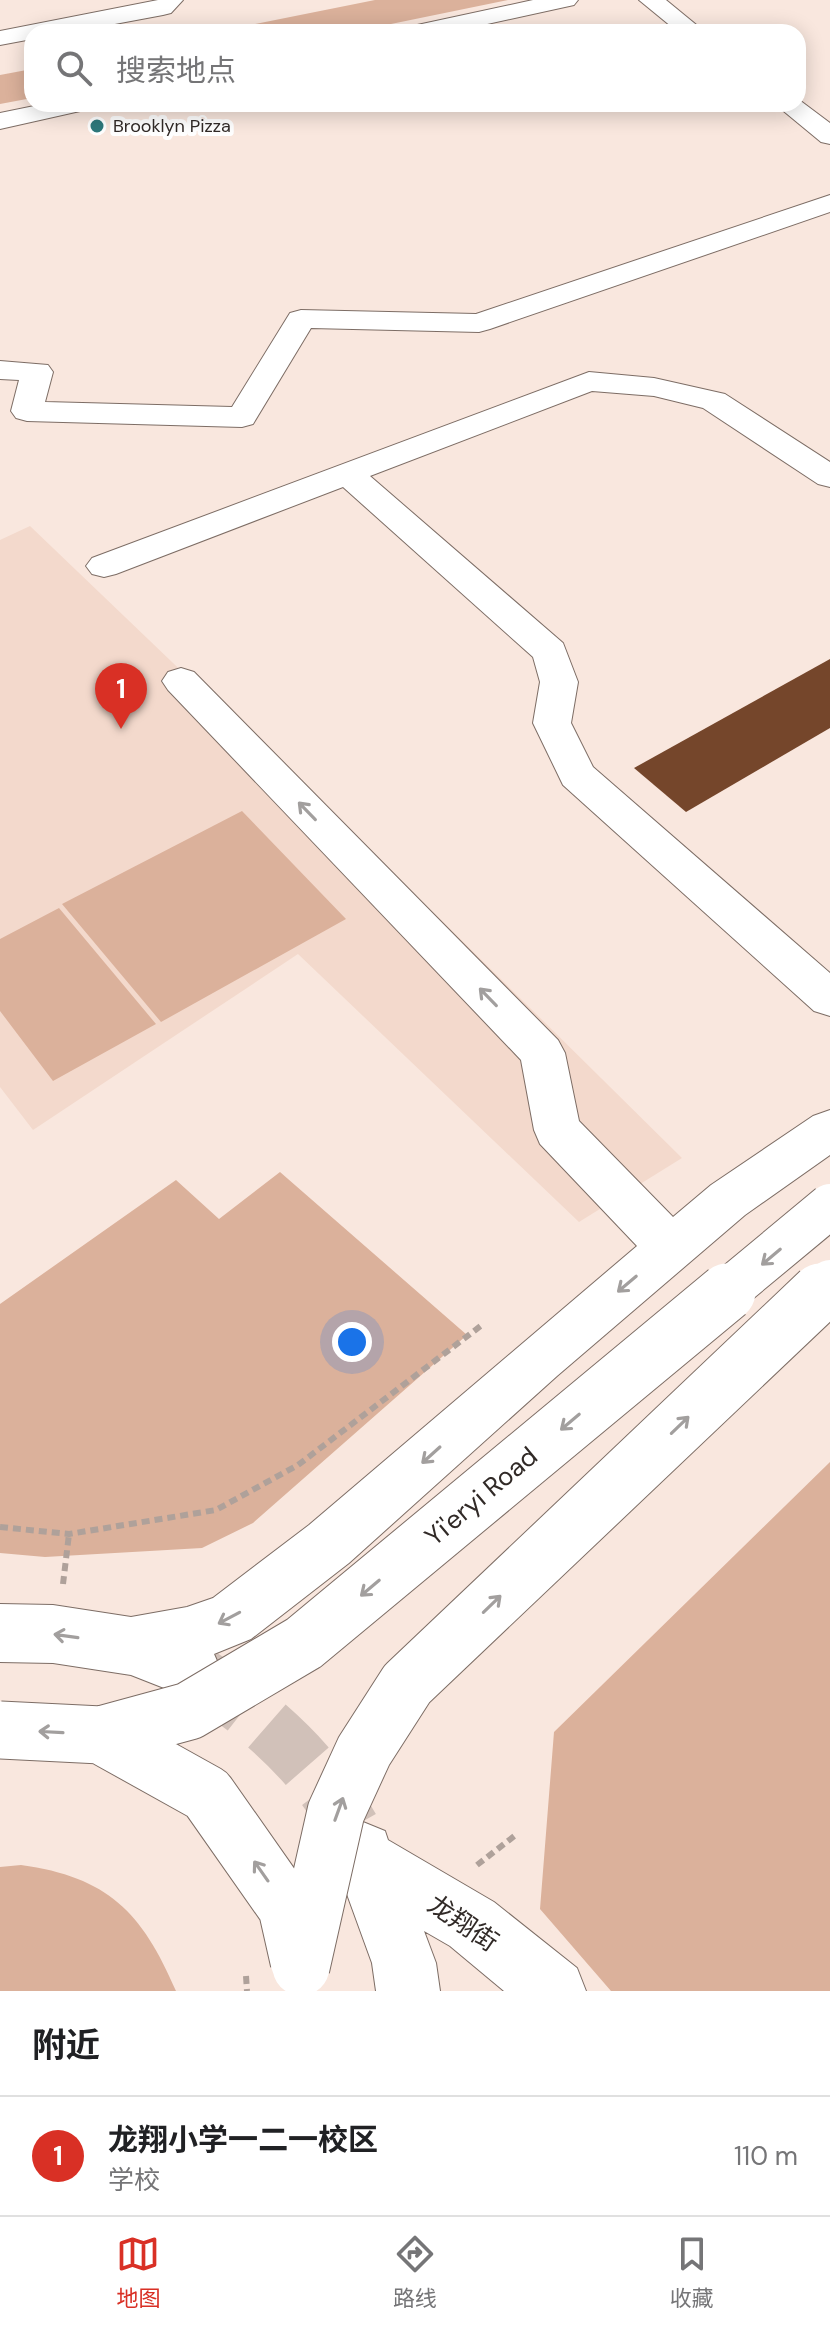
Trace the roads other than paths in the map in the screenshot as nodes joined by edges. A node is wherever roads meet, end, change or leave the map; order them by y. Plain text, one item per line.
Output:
1 (171, 0) edge
2 (566, 0) edge
3 (651, 0) edge
4 (76, 24) edge
5 (454, 24) edge
6 (682, 24) edge
7 (24, 34) edge
8 (0, 38) edge
9 (42, 112) edge
10 (798, 112) edge
11 (0, 121) edge
12 (830, 136) edge
13 (830, 203) edge
14 (0, 370) edge
15 (347, 473) junction
16 (830, 477) edge
17 (104, 566) dead end
18 (181, 681) dead end
19 (830, 999) edge
20 (830, 1130) edge
21 (830, 1206) edge
22 (671, 1248) junction
23 (830, 1282) edge
24 (0, 1633) edge
25 (131, 1646) junction
26 (192, 1670) tunnel mouth
27 (0, 1730) edge
28 (101, 1735) junction
29 (408, 1991) edge
30 (554, 1991) edge

1 - 4 street
2 - 5 street
3 - 6 street
7 - 8 street
9 - 11 street
10 - 12 street
13 - 14 street
15 - 16 street
15 - 17 street
15 - 19 street
22 -> 18 street
20 - 22 street
21 -> 28 street, Yi'eryi Road, bridge
22 -> 25 street
23 - 28 street, bridge
25 -> 24 street
25 - 26 street
28 -> 27 street, bridge
29 - 30 street, 龙翔街

